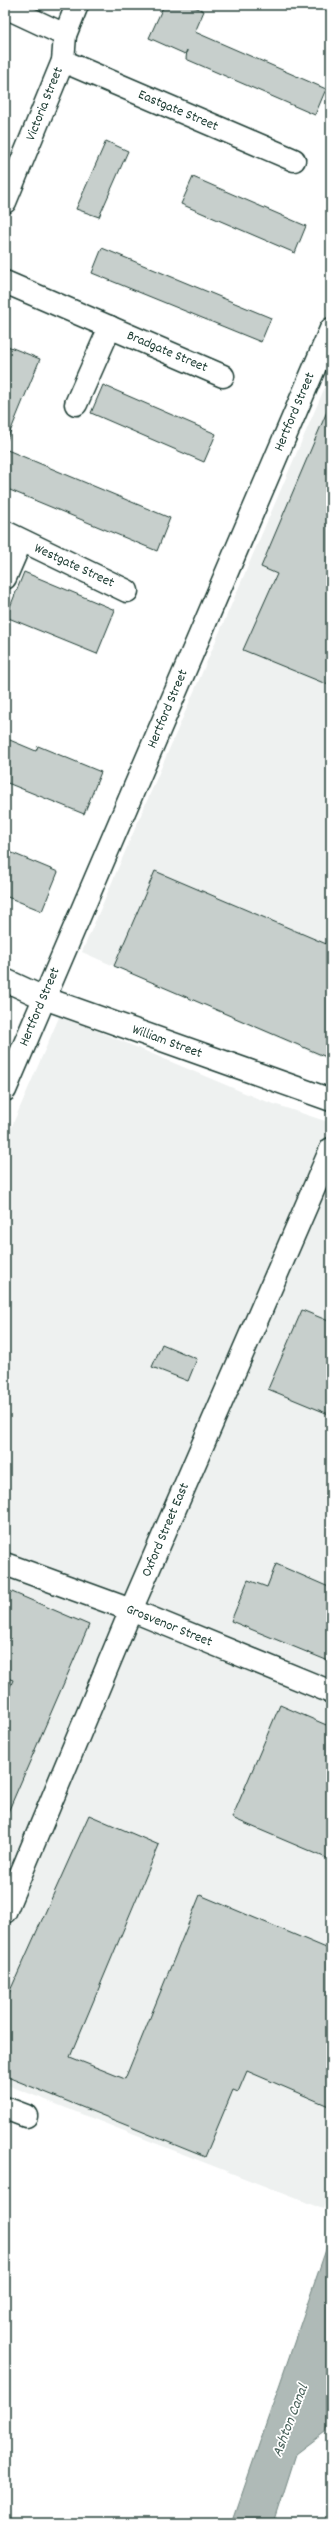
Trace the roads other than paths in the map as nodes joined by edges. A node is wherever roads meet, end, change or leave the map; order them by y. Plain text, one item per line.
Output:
1 (77, 5) edge
2 (5, 7) edge
3 (65, 35) junction
4 (63, 61) junction
5 (294, 160) dead end
6 (5, 202) edge
7 (5, 282) edge
8 (110, 327) junction
9 (331, 328) edge
10 (223, 376) dead end
11 (76, 404) dead end
12 (13, 536) edge
13 (5, 578) edge
14 (127, 591) dead end
15 (5, 980) edge
16 (44, 998) junction
17 (5, 1090) edge
18 (331, 1100) edge
19 (331, 1149) edge
20 (5, 1564) edge
21 (131, 1610) junction
22 (331, 1692) edge
23 (5, 1912) edge
24 (5, 2108) edge
25 (26, 2116) dead end

1 - 3 street, Victoria Street
2 - 3 street
3 - 4 street, Victoria Street
4 - 5 street, Eastgate Street
4 - 6 street, Victoria Street
7 - 8 street, Bradgate Street
8 - 10 street, Bradgate Street
8 - 11 street, Bradgate Street
9 - 16 street, Hertford Street
12 - 13 street, Westgate Street
12 - 14 street, Westgate Street
15 - 16 street, William Street
16 - 17 street, Hertford Street
16 - 18 street, William Street
19 - 21 street, Oxford Street East
20 - 21 street, Grosvenor Street
21 - 22 street, Grosvenor Street
21 - 23 street, Oxford Street East
24 - 25 street

